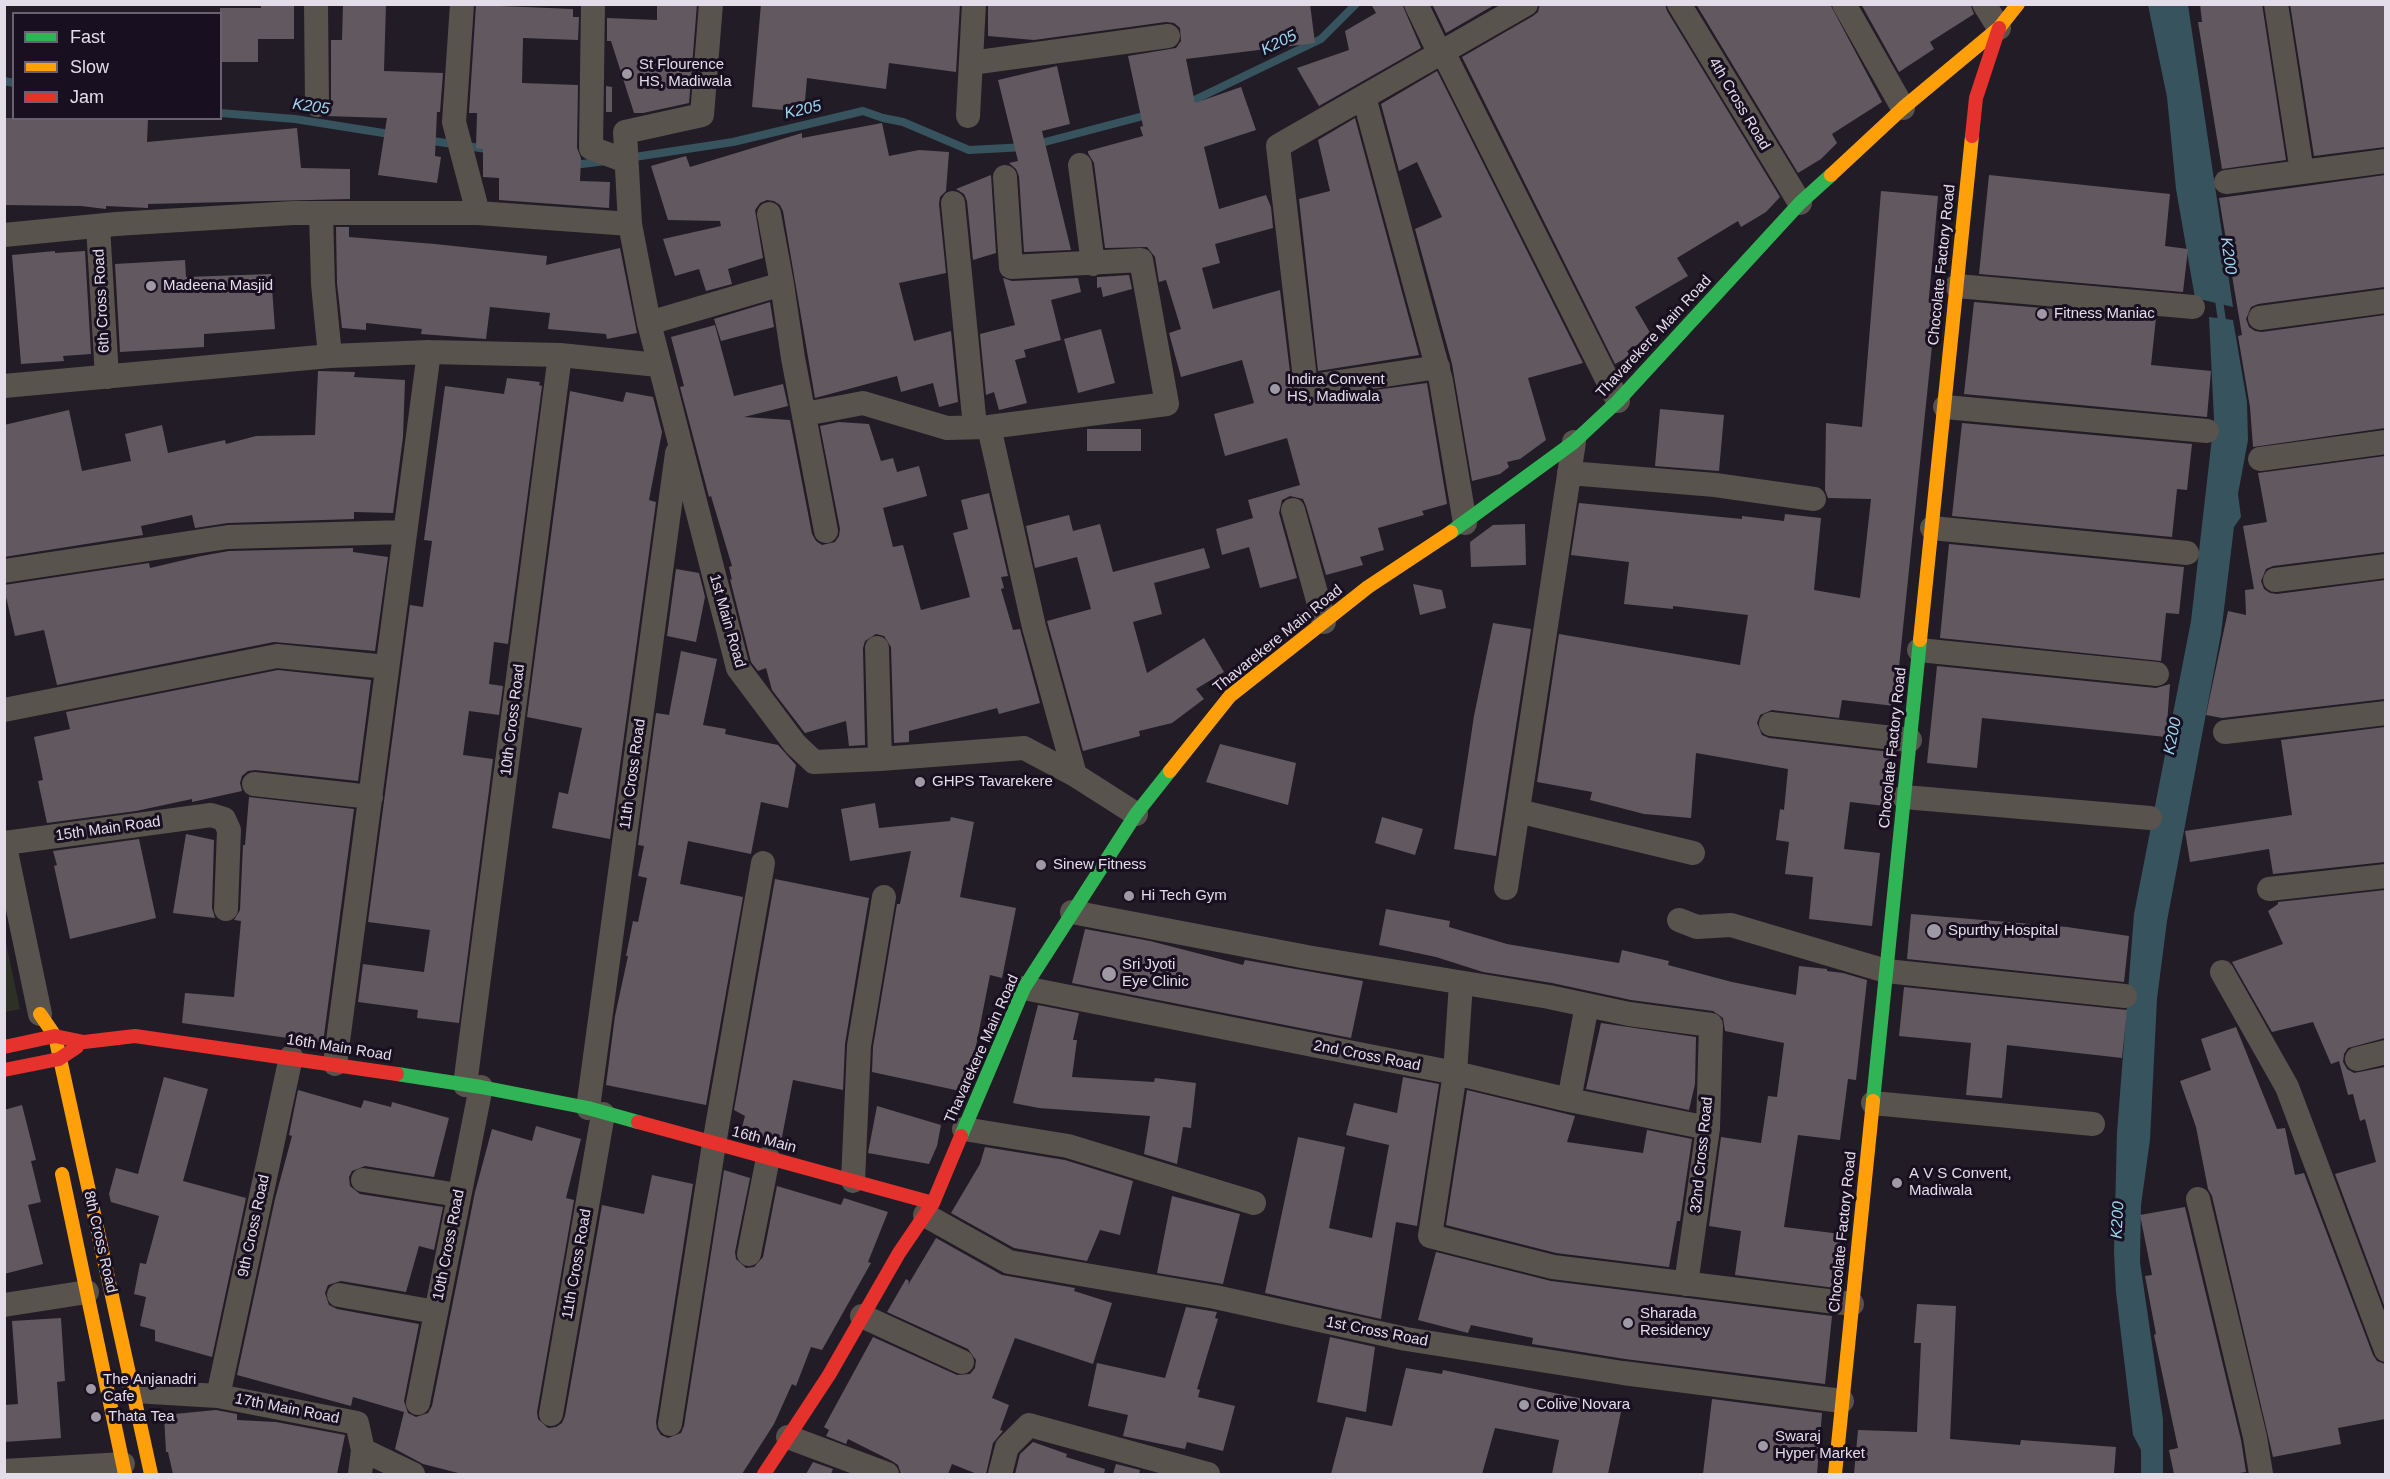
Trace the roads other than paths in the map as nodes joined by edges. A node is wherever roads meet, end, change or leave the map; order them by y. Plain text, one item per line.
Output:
1 (316, 4) edge
2 (462, 4) edge
3 (593, 4) edge
4 (711, 4) edge
5 (974, 4) edge
6 (1416, 4) edge
7 (1526, 4) edge
8 (1679, 4) edge
9 (1844, 4) edge
10 (1984, 4) edge
11 (2018, 4) edge
12 (2276, 4) edge
13 (1500, 11) edge
14 (1998, 28) junction
15 (1168, 36) dead end
16 (1441, 53) junction
17 (971, 63) junction
18 (1364, 97) junction
19 (317, 105) dead end
20 (1903, 108) junction
21 (968, 116) dead end
22 (626, 160) junction
23 (2385, 161) edge
24 (1080, 165) dead end
25 (2302, 172) junction
26 (1005, 177) dead end
27 (2226, 182) dead end
28 (953, 203) dead end
29 (1800, 203) junction
30 (321, 213) junction
31 (478, 213) junction
32 (769, 214) dead end
33 (630, 224) junction
34 (98, 226) junction
35 (4, 235) edge
36 (1093, 264) junction
37 (782, 284) junction
38 (1957, 286) junction
39 (2385, 301) edge
40 (2193, 307) dead end
41 (2260, 318) dead end
42 (649, 323) junction
43 (429, 352) junction
44 (560, 355) junction
45 (330, 356) junction
46 (658, 365) junction
47 (1437, 367) junction
48 (107, 377) junction
49 (4, 386) edge
50 (1618, 401) junction
51 (1945, 407) junction
52 (806, 414) junction
53 (982, 427) junction
54 (2207, 431) dead end
55 (679, 440) junction
56 (1574, 442) junction
57 (2385, 442) edge
58 (2260, 459) dead end
59 (1569, 473) junction
60 (1814, 500) dead end
61 (1293, 510) dead end
62 (1466, 523) junction
63 (1932, 528) junction
64 (826, 531) dead end
65 (405, 532) junction
66 (2187, 553) dead end
67 (2385, 566) edge
68 (4, 571) edge
69 (2275, 580) dead end
70 (1324, 622) junction
71 (877, 648) dead end
72 (1919, 650) junction
73 (387, 667) junction
74 (2157, 674) dead end
75 (4, 710) edge
76 (2385, 713) edge
77 (1771, 724) dead end
78 (2225, 732) dead end
79 (1910, 740) junction
80 (880, 759) junction
81 (1075, 775) junction
82 (254, 784) dead end
83 (371, 797) junction
84 (1904, 797) junction
85 (1518, 811) junction
86 (1136, 814) junction
87 (2150, 818) dead end
88 (5, 842) edge
89 (1693, 853) dead end
90 (763, 863) dead end
91 (2385, 876) edge
92 (1506, 888) dead end
93 (2269, 889) dead end
94 (884, 897) dead end
95 (226, 909) dead end
96 (1072, 912) junction
97 (1679, 920) dead end
98 (1886, 972) junction
99 (2222, 972) dead end
100 (1461, 983) junction
101 (1024, 988) junction
102 (2125, 996) dead end
103 (1587, 1005) junction
104 (40, 1014) junction
105 (55, 1036) junction
106 (34, 1040) junction
107 (84, 1042) junction
108 (4, 1047) edge
109 (2385, 1052) edge
110 (291, 1057) junction
111 (59, 1059) junction
112 (2357, 1059) dead end
113 (335, 1064) junction
114 (40, 1069) junction
115 (4, 1070) edge
116 (1455, 1073) junction
117 (473, 1086) junction
118 (1569, 1100) junction
119 (1873, 1103) junction
120 (595, 1111) junction
121 (2093, 1124) dead end
122 (1708, 1128) junction
123 (964, 1129) junction
124 (714, 1144) junction
125 (768, 1158) junction
126 (60, 1166) dead end
127 (363, 1180) dead end
128 (853, 1181) junction
129 (458, 1195) junction
130 (2198, 1199) dead end
131 (1254, 1203) dead end
132 (929, 1209) junction
133 (749, 1254) dead end
134 (1686, 1284) junction
135 (87, 1292) junction
136 (339, 1295) dead end
137 (1852, 1304) junction
138 (4, 1305) edge
139 (436, 1312) junction
140 (862, 1316) junction
141 (2385, 1350) edge
142 (962, 1362) dead end
143 (134, 1391) junction
144 (218, 1396) junction
145 (1842, 1401) junction
146 (418, 1403) dead end
147 (551, 1414) dead end
148 (670, 1424) dead end
149 (788, 1437) junction
150 (363, 1450) junction
151 (124, 1469) edge
152 (4, 1471) edge
153 (151, 1474) edge
154 (360, 1474) edge
155 (413, 1474) edge
156 (764, 1474) edge
157 (887, 1474) edge
158 (1000, 1474) edge
159 (1208, 1474) edge
160 (1835, 1474) edge
161 (2261, 1474) edge

1 - 19 street
2 - 31 street
3 - 22 street
4 - 22 street, 1st Main Road
5 - 17 street
6 - 16 street
7 - 13 street
8 - 29 street, 4th Cross Road
9 - 20 street
10 - 14 street
11 - 14 main road
12 - 25 street
13 - 16 street
14 - 20 main road, Thavarekere Main Road
14 - 38 main road, Chocolate Factory Road
15 - 17 street
16 - 18 street
16 - 50 street
17 - 21 street
18 - 47 street
18 - 47 street
20 - 29 main road, Thavarekere Main Road
22 - 33 street, 1st Main Road
23 - 25 street
24 - 36 street
25 - 27 street
26 - 36 street
28 - 53 street
29 - 50 main road, Thavarekere Main Road
30 - 31 street
30 - 34 street
30 - 45 street
31 - 33 street
32 - 37 street
33 - 42 street, 1st Main Road
34 - 35 street
34 - 48 street, 6th Cross Road
36 - 53 street
37 - 42 street
37 - 52 street
38 - 40 street
38 - 51 main road, Chocolate Factory Road
39 - 41 street
42 - 46 street, 1st Main Road
43 - 44 street
43 - 45 street
43 - 65 street
44 - 46 street
44 - 117 street, 10th Cross Road
45 - 48 street
46 - 55 street, 1st Main Road
47 - 62 street
48 - 49 street
50 - 56 main road, Thavarekere Main Road
51 - 54 street
51 - 63 main road, Chocolate Factory Road
52 - 53 street
52 - 64 street
53 - 81 street
55 - 80 street, 1st Main Road
55 - 120 street, 11th Cross Road
56 - 59 street
56 - 62 main road, Thavarekere Main Road
57 - 58 street
59 - 60 street
59 - 85 street
61 - 70 street
62 - 70 main road, Thavarekere Main Road
63 - 66 street
63 - 72 main road, Chocolate Factory Road
65 - 68 street
65 - 73 street
67 - 69 street
70 - 86 main road, Thavarekere Main Road
71 - 80 street
72 - 74 street
72 - 79 main road, Chocolate Factory Road
73 - 75 street
73 - 83 street
76 - 78 street
77 - 79 street
79 - 84 main road, Chocolate Factory Road
80 - 81 street, 1st Main Road
81 - 86 street, 1st Main Road
82 - 83 street
83 - 113 street
84 - 87 street
84 - 98 main road, Chocolate Factory Road
85 - 89 street
85 - 92 street
86 - 96 main road, Thavarekere Main Road
88 - 95 street, 15th Main Road
88 - 104 street, 8th Cross Road
90 - 124 street
91 - 93 street
94 - 128 street
96 - 100 street
96 - 101 main road, Thavarekere Main Road
97 - 98 street
98 - 102 street
98 - 119 main road, Chocolate Factory Road
99 - 141 street
100 - 103 street
100 - 116 street
101 - 116 street, 2nd Cross Road
101 - 123 main road, Thavarekere Main Road
103 - 118 street
103 - 122 street, 32nd Cross Road
104 - 105 main road, 8th Cross Road
104 - 106 main road, 8th Cross Road
105 - 106 main road, 16th Main Road
105 - 107 main road, 16th Main Road
105 - 111 main road, 8th Cross Road
106 - 108 main road, 16th Main Road
106 - 114 main road, 8th Cross Road
107 - 110 main road, 16th Main Road
107 - 111 main road, 16th Main Road
109 - 112 street
110 - 113 main road, 16th Main Road
110 - 144 street, 9th Cross Road
111 - 114 main road, 16th Main Road
111 - 143 main road, 8th Cross Road
113 - 117 main road, 16th Main Road
114 - 115 main road, 16th Main Road
116 - 118 street, 2nd Cross Road
116 - 134 street
117 - 120 main road, 16th Main Road
117 - 129 street, 10th Cross Road
118 - 122 street, 2nd Cross Road
119 - 121 street
119 - 137 main road, Chocolate Factory Road
120 - 124 main road, 16th Main
120 - 147 street, 11th Cross Road
122 - 134 street, 32nd Cross Road
123 - 131 street
123 - 132 main road, Thavarekere Main Road
124 - 125 main road, 16th Main
124 - 148 street
125 - 128 main road, 16th Main
125 - 133 street
126 - 135 main road, 8th Cross Road
127 - 129 street
128 - 132 main road, 16th Main
129 - 139 street, 10th Cross Road
130 - 161 street
132 - 140 main road, Thavarekere Main Road
132 - 145 street, 1st Cross Road
134 - 137 street
135 - 138 street
135 - 151 main road, 8th Cross Road
136 - 139 street
137 - 145 main road, Chocolate Factory Road
139 - 146 street, 10th Cross Road
140 - 142 street
140 - 149 main road, Thavarekere Main Road
143 - 144 street, 17th Main Road
143 - 153 main road, 8th Cross Road
144 - 150 street, 17th Main Road
145 - 160 main road, Chocolate Factory Road
149 - 156 main road, Thavarekere Main Road
149 - 157 street
150 - 154 street
150 - 155 street
151 - 152 street
158 - 159 street

